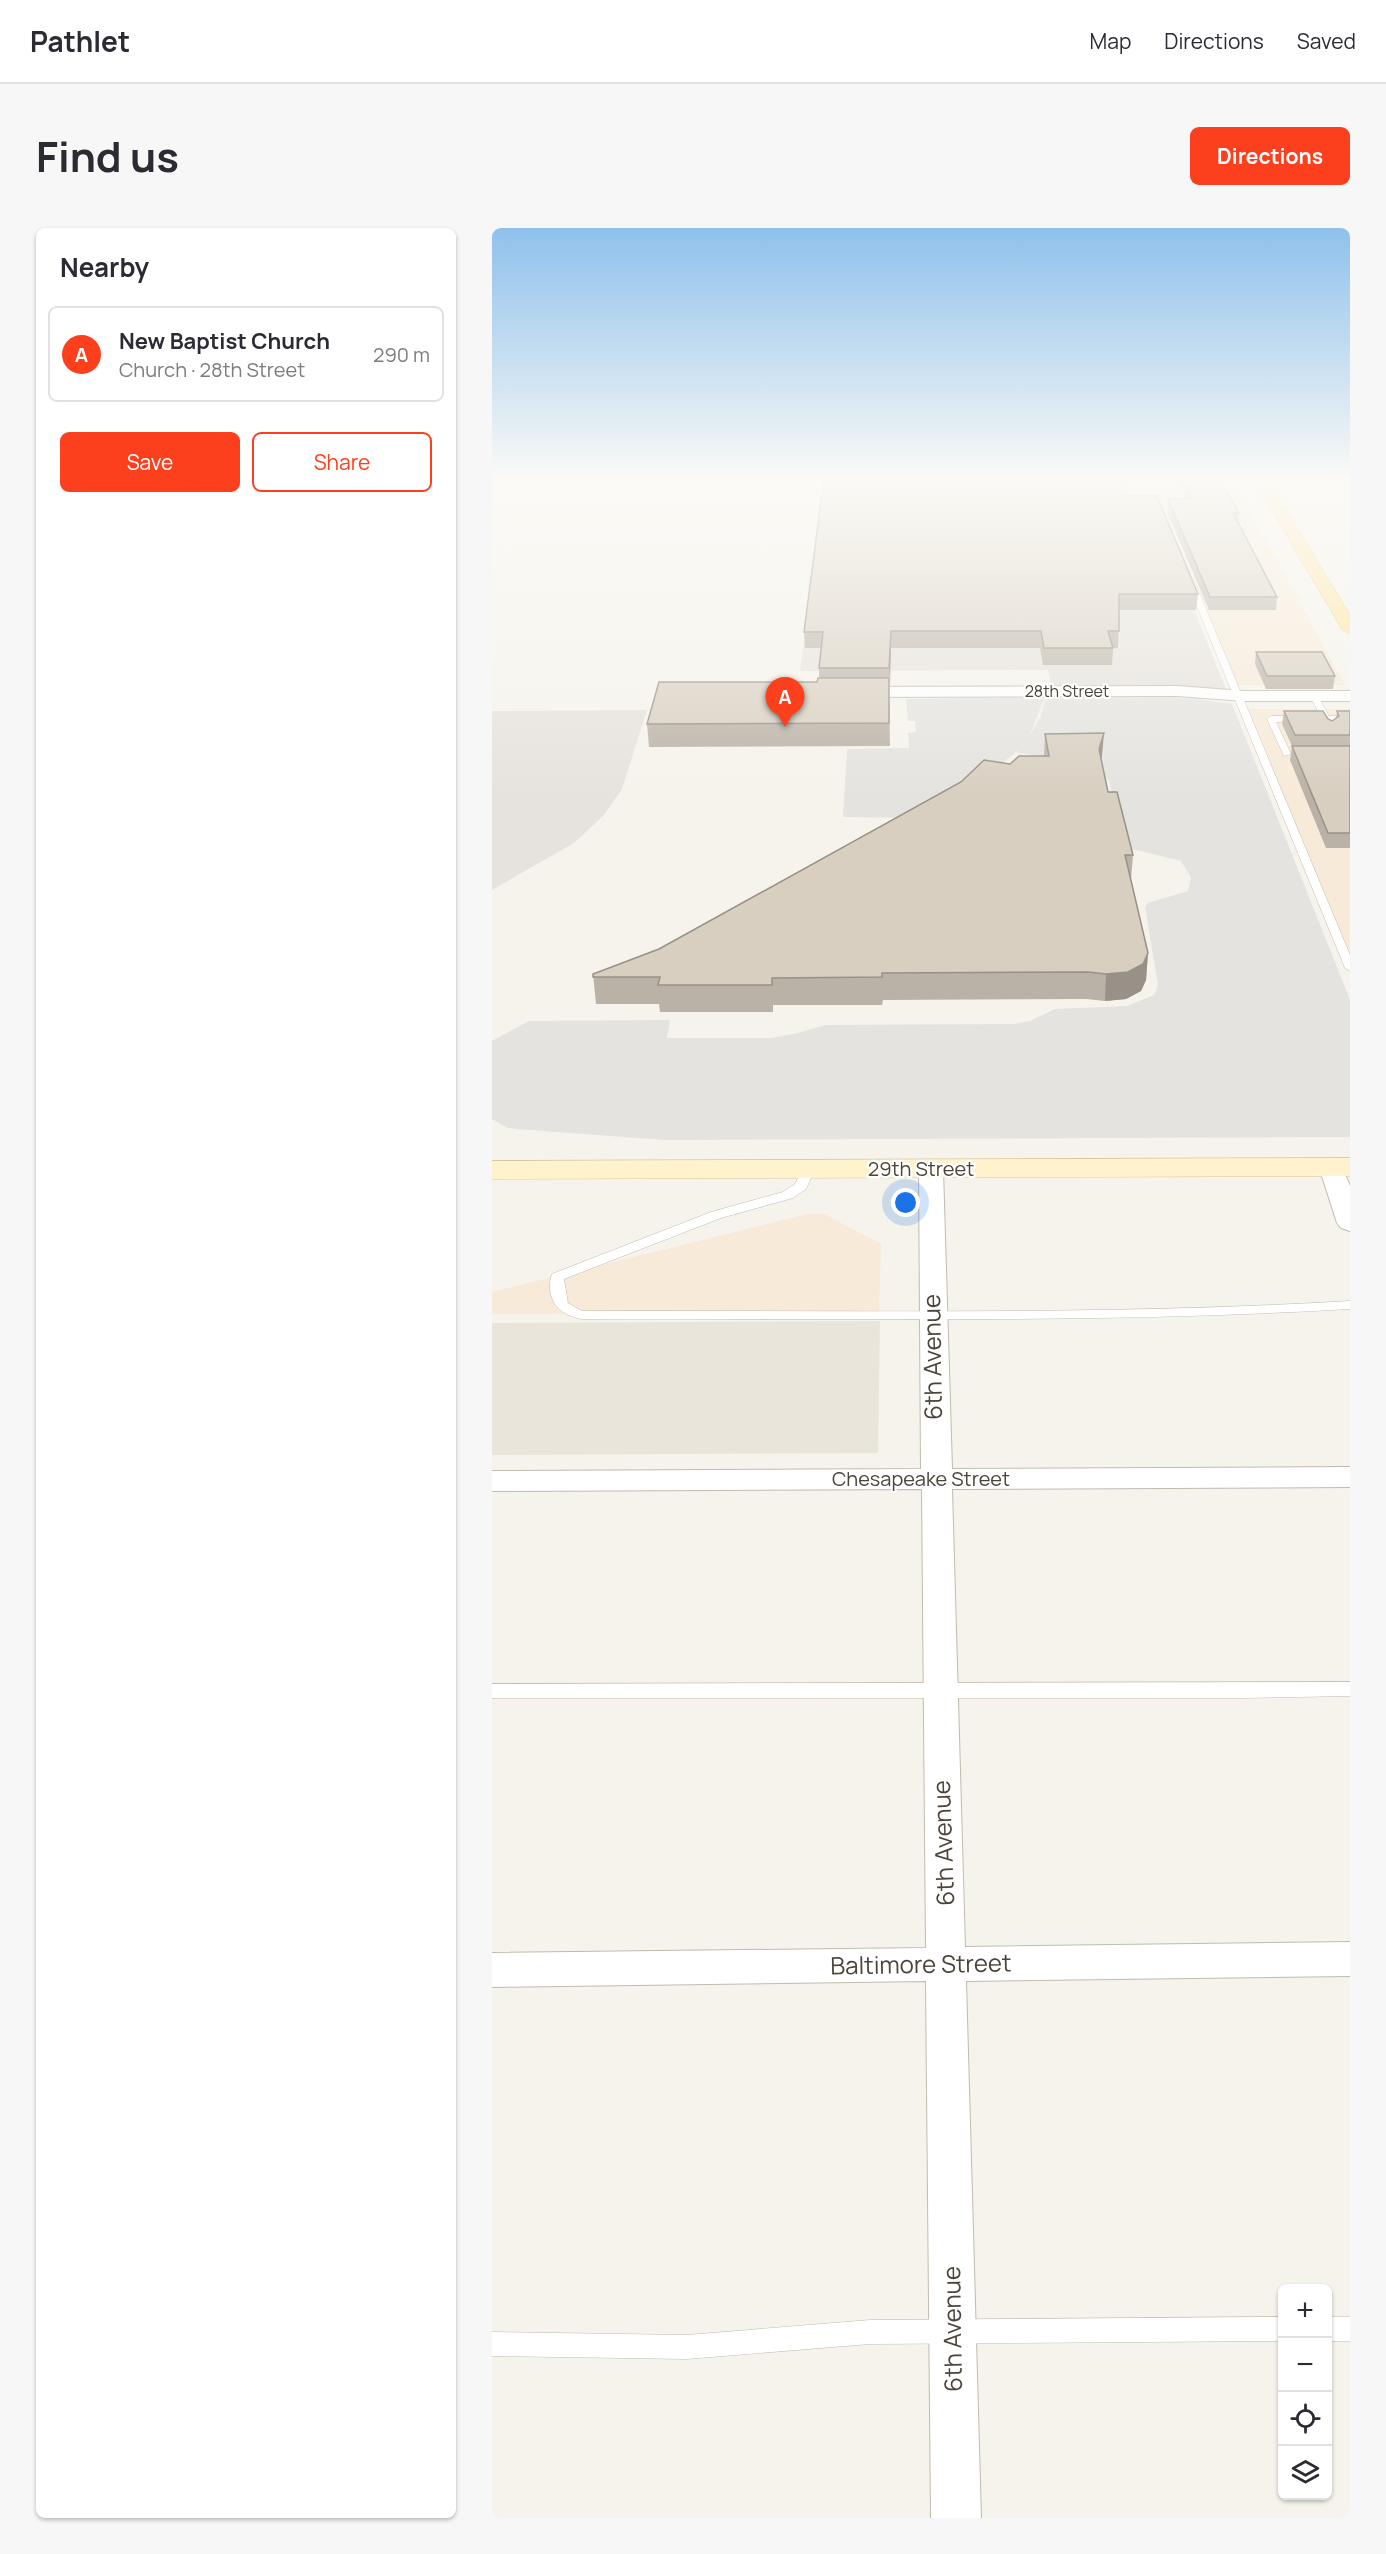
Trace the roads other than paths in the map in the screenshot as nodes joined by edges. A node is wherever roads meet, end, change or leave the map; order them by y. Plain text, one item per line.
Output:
1 (1192, 585) edge
2 (1324, 585) edge
3 (1350, 629) edge
4 (830, 692) edge
5 (1237, 695) junction
6 (1314, 696) junction
7 (1350, 696) edge
8 (1314, 719) junction
9 (1350, 720) edge
10 (1260, 722) junction
11 (1306, 729) edge
12 (1331, 729) edge
13 (1278, 754) junction
14 (1350, 968) edge
15 (1340, 1167) edge
16 (809, 1169) junction
17 (931, 1169) junction
18 (492, 1170) edge
19 (1350, 1223) edge
20 (1350, 1305) edge
21 (932, 1315) junction
22 (1350, 1477) edge
23 (935, 1479) junction
24 (492, 1481) edge
25 (1350, 1689) edge
26 (939, 1690) junction
27 (492, 1691) edge
28 (1350, 1959) edge
29 (947, 1965) junction
30 (492, 1970) edge
31 (1278, 2329) edge
32 (1332, 2329) edge
33 (1350, 2329) edge
34 (953, 2331) junction
35 (492, 2344) edge
36 (956, 2518) edge

1 - 5 lane
2 - 3 main road
4 - 5 street, 28th Street
5 - 6 street, 28th Street
5 - 10 lane
6 - 7 street, 28th Street
6 - 8 lane
8 - 9 lane
8 - 10 lane
8 - 11 lane
8 - 12 lane
10 - 13 lane
10 - 13 lane
13 - 14 lane
15 - 17 main road, 29th Street
15 - 19 street
16 - 17 main road, 29th Street
16 - 18 main road, 29th Street
16 - 21 lane
17 - 21 street, 6th Avenue
20 - 21 lane
21 - 23 street, 6th Avenue
22 - 23 street, Chesapeake Street
23 - 24 street, Chesapeake Street
23 - 26 street, 6th Avenue
25 - 26 lane
26 - 27 lane
26 - 29 street, 6th Avenue
28 - 29 street, Baltimore Street
29 - 30 street, Baltimore Street
29 - 34 street, 6th Avenue
31 - 34 lane
32 - 33 lane
34 - 35 lane
34 - 36 street, 6th Avenue

